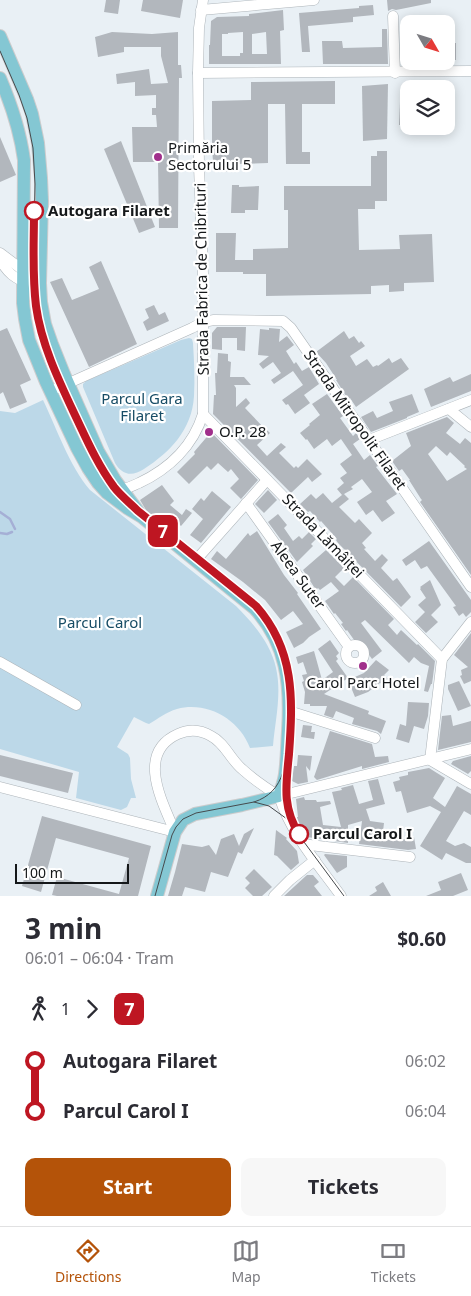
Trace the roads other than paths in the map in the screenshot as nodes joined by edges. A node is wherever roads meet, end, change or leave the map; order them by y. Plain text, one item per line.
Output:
1 (314, 0) edge
2 (202, 5) edge
3 (393, 16) dead end
4 (0, 36) edge
5 (471, 72) edge
6 (198, 73) junction
7 (395, 73) junction
8 (0, 78) edge
9 (0, 252) edge
10 (0, 260) edge
11 (23, 276) junction
12 (40, 283) junction
13 (203, 322) junction
14 (68, 383) junction
15 (50, 391) junction
16 (471, 400) edge
17 (449, 409) junction
18 (203, 414) junction
19 (471, 427) edge
20 (369, 440) junction
21 (95, 479) junction
22 (268, 480) junction
23 (121, 489) junction
24 (246, 503) junction
25 (142, 517) junction
26 (196, 560) junction
27 (471, 587) edge
28 (471, 622) edge
29 (349, 647) dead end
30 (442, 659) junction
31 (0, 662) edge
32 (76, 704) dead end
33 (289, 711) junction
34 (375, 738) dead end
35 (471, 749) edge
36 (430, 760) junction
37 (471, 784) edge
38 (0, 787) edge
39 (279, 796) junction
40 (174, 832) junction
41 (303, 843) junction
42 (410, 857) dead end
43 (315, 860) junction
44 (157, 896) edge
45 (274, 896) edge
46 (341, 896) edge

1 - 2 street
2 - 6 street, Strada Fabrica de Chibrituri
3 - 7 street
4 - 12 main road
5 - 7 street
6 - 7 street
6 - 13 street, Strada Fabrica de Chibrituri
8 - 11 main road
9 - 11 street
10 - 11 street
11 - 12 street
11 - 15 main road
12 - 14 main road
13 - 14 street
13 - 18 street, Strada Fabrica de Chibrituri
13 - 20 street, Strada Mitropolit Filaret
14 - 15 street
14 - 23 main road
15 - 21 main road
16 - 17 street
17 - 19 street
17 - 20 street
18 - 22 street, Strada Lămâiței
18 - 23 street, Strada Fabrica de Chibrituri
20 - 27 street, Strada Mitropolit Filaret
21 - 23 street
21 - 25 main road
22 - 24 street
22 - 30 street, Strada Lămâiței
23 - 25 main road
24 - 26 street
24 - 29 street, Aleea Suter
25 - 26 main road
26 - 33 main road
28 - 30 street
30 - 36 street
31 - 32 street
33 - 34 street
33 - 39 main road
35 - 36 street
36 - 37 street
36 - 39 street
38 - 40 street
39 - 40 main road
39 - 40 street
39 - 41 street
40 - 44 main road
41 - 42 street
41 - 43 street
43 - 45 street
43 - 46 street

